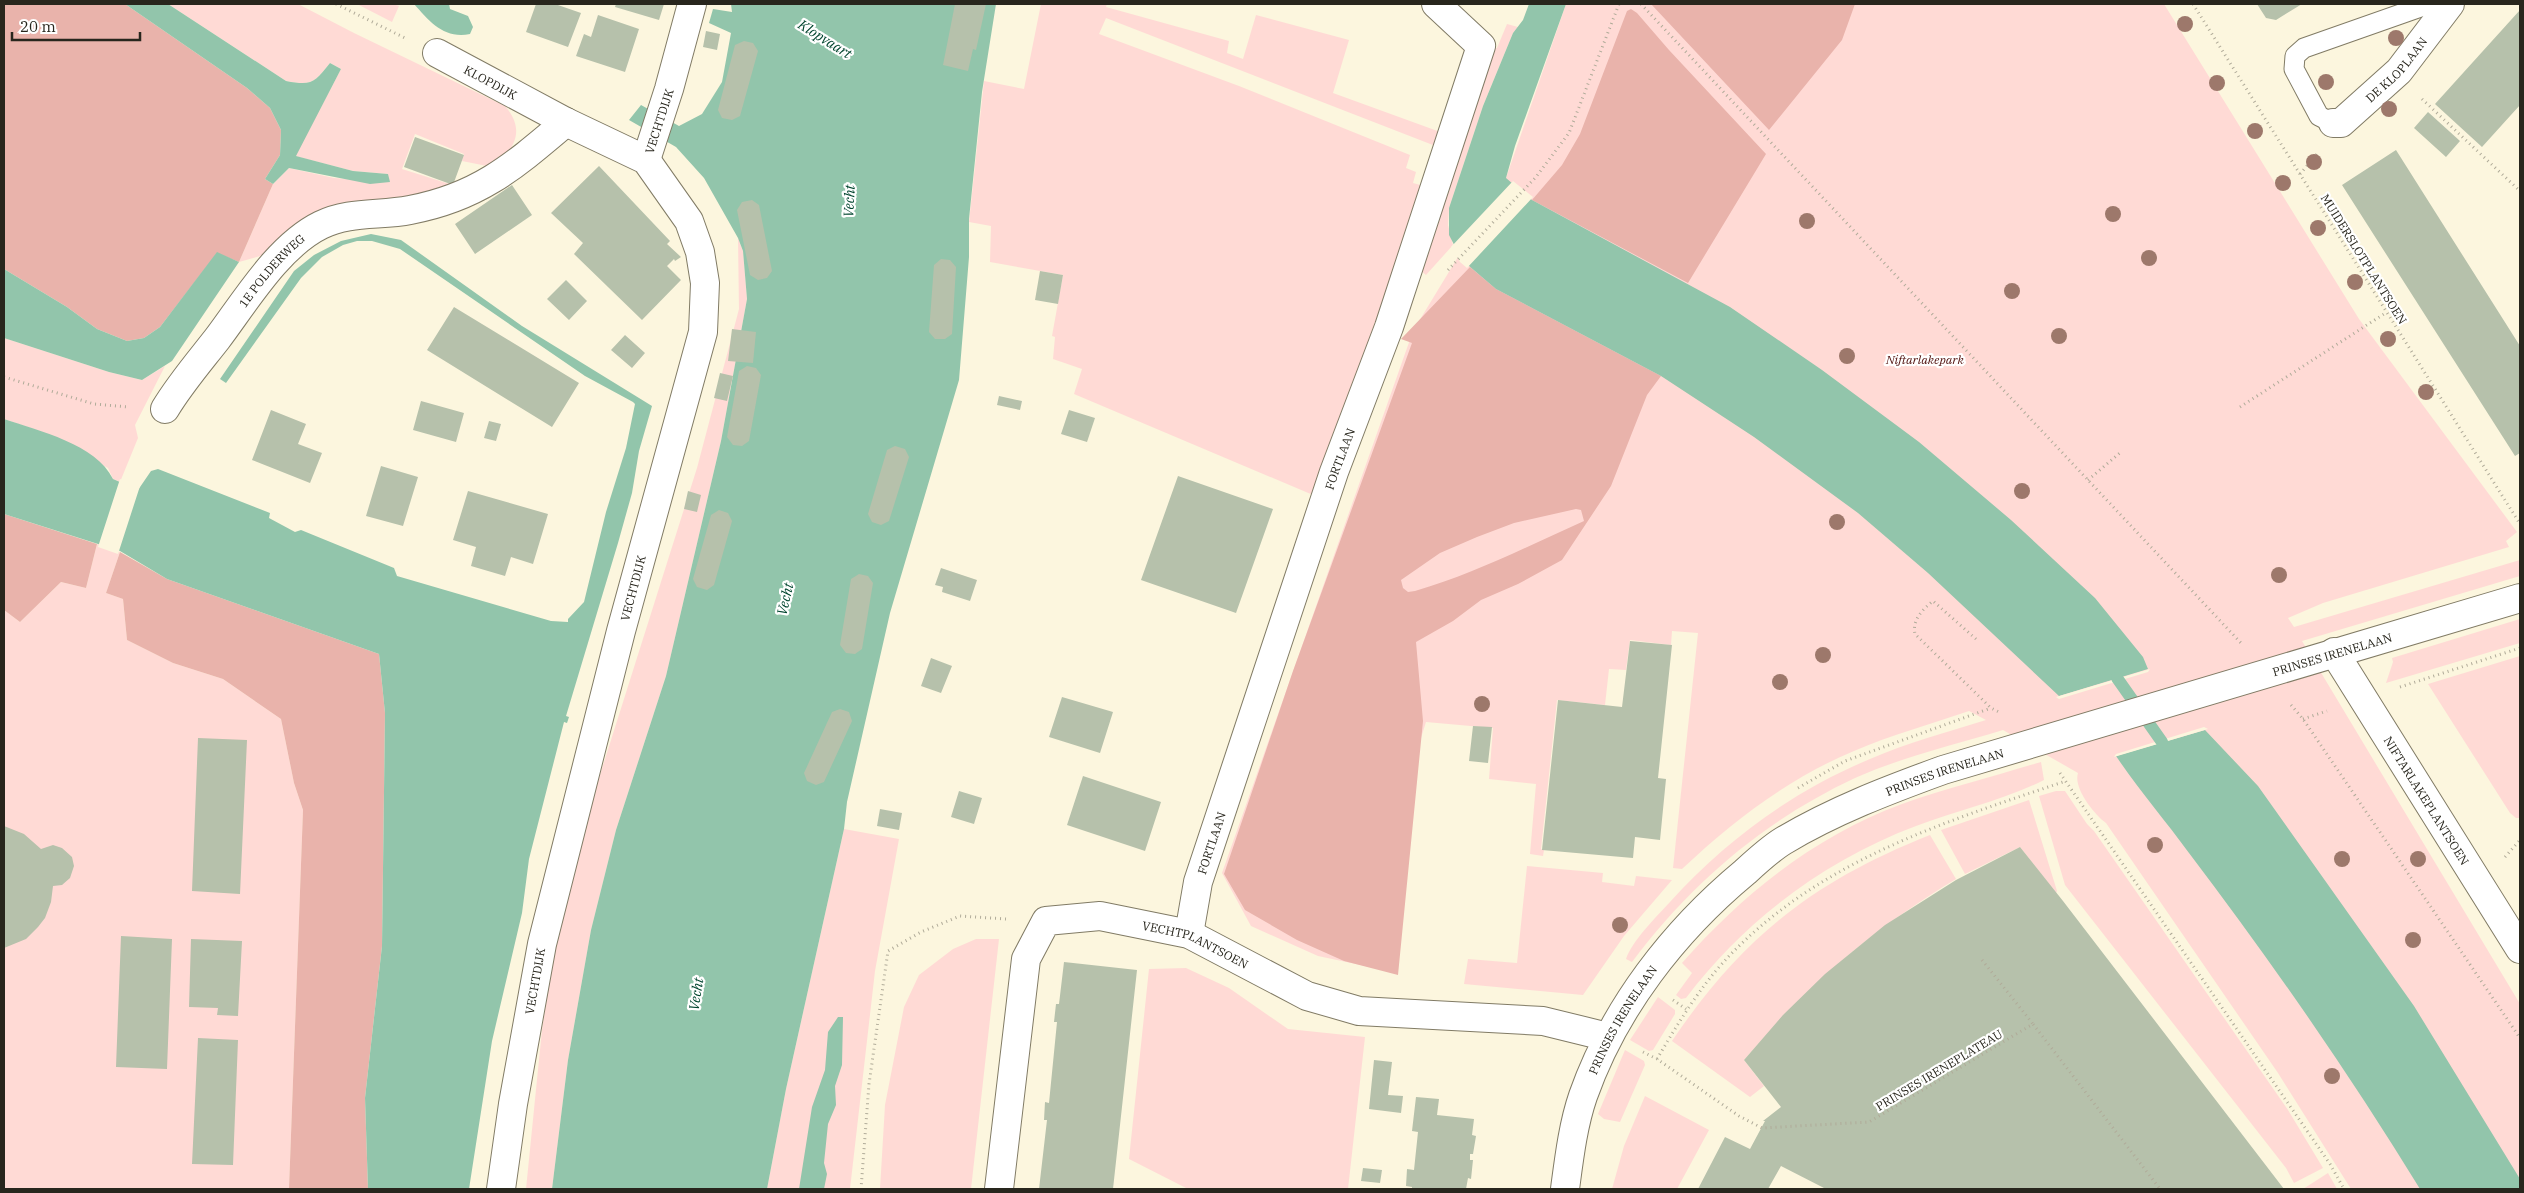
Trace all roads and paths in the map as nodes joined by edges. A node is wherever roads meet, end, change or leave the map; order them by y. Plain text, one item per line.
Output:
1 (336, 4) edge
2 (692, 4) edge
3 (1436, 4) edge
4 (1619, 4) edge
5 (1641, 4) edge
6 (2193, 4) edge
7 (2429, 4) edge
8 (2450, 4) edge
9 (437, 53) joint
10 (2399, 71) junction
11 (566, 122) junction
12 (2334, 123) joint
13 (646, 160) junction
14 (2520, 191) edge
15 (1447, 271) dead end
16 (2387, 312) junction
17 (4, 377) edge
18 (2240, 407) dead end
19 (165, 409) joint
20 (2121, 452) dead end
21 (2088, 480) junction
22 (2520, 524) edge
23 (2520, 598) edge
24 (1976, 638) dead end
25 (2245, 648) dead end
26 (2520, 648) edge
27 (2334, 652) junction
28 (2265, 673) junction
29 (2361, 698) junction
30 (2008, 716) dead end
31 (2303, 719) junction
32 (2035, 742) junction
33 (2066, 781) junction
34 (1046, 921) junction
35 (1189, 934) junction
36 (2520, 949) edge
37 (1982, 960) dead end
38 (2033, 1024) junction
39 (1608, 1037) junction
40 (2520, 1038) edge
41 (1657, 1059) junction
42 (501, 1189) edge
43 (861, 1189) edge
44 (999, 1189) edge
45 (1565, 1189) edge
46 (2160, 1189) edge
47 (2344, 1189) edge

1 - 9 path
2 - 13 street, VECHTDIJK
3 - 35 street, FORTLAAN
4 - 15 path
5 - 21 path
6 - 16 path, MUIDERSLOTPLANTSOEN
7 - 12 lane
8 - 10 street, DE KLOPLAAN
9 - 11 street, KLOPDIJK
10 - 12 street, DE KLOPLAAN
10 - 14 path
11 - 13 street, KLOPDIJK
11 - 19 street, 1E POLDERWEG
13 - 42 street, VECHTDIJK
16 - 18 path
16 - 22 path, MUIDERSLOTPLANTSOEN
17 - 19 path
20 - 21 path
21 - 25 path
23 - 27 street, PRINSES IRENELAAN
24 - 30 path
26 - 29 path
27 - 28 street, PRINSES IRENELAAN
27 - 29 street, NIFTARLAKEPLANTSOEN
28 - 31 path
28 - 32 street, PRINSES IRENELAAN
29 - 31 path
29 - 36 street, NIFTARLAKEPLANTSOEN
31 - 40 path
32 - 33 path
32 - 39 street, PRINSES IRENELAAN
33 - 41 path
33 - 47 path
34 - 35 street, VECHTPLANTSOEN
34 - 43 path
34 - 44 street
35 - 39 street, VECHTPLANTSOEN
37 - 38 path
38 - 41 path, PRINSES IRENEPLATEAU
38 - 46 path
39 - 41 path, PRINSES IRENEPLATEAU
39 - 45 street, PRINSES IRENELAAN

